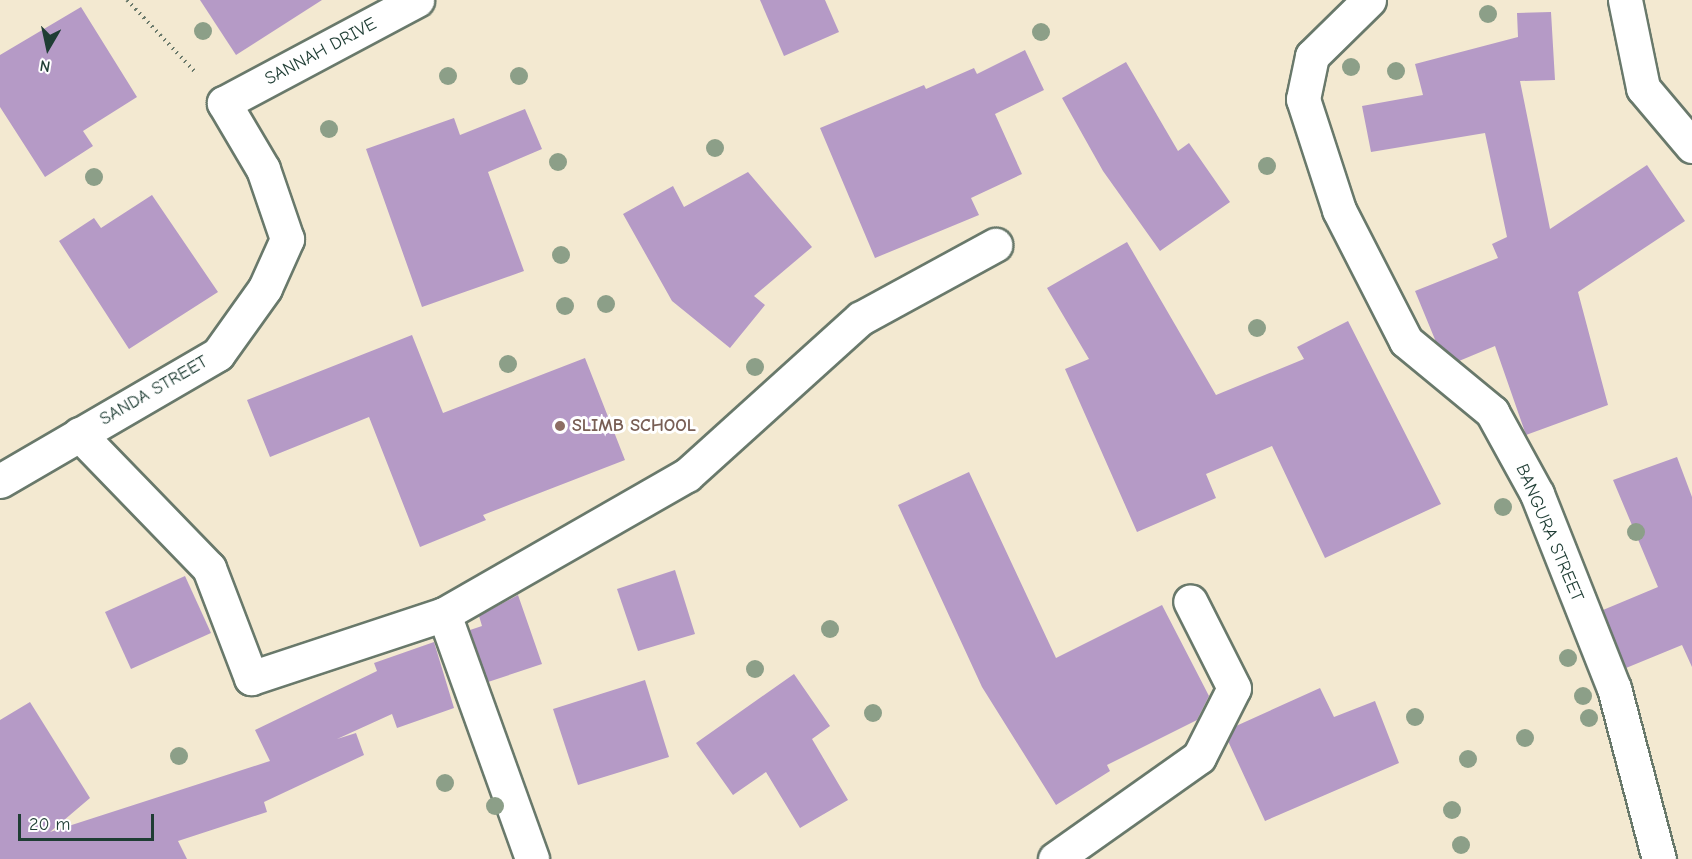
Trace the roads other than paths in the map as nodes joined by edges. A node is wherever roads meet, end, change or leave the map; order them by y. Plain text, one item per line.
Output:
1 (417, 0) edge
2 (1369, 0) edge
3 (1625, 0) edge
4 (224, 103) joint
5 (1692, 146) edge
6 (995, 245) dead end
7 (79, 434) junction
8 (0, 481) edge
9 (1190, 601) dead end
10 (444, 614) junction
11 (532, 859) edge
12 (1055, 859) edge
13 (1659, 859) edge

1 - 4 street, SANNAH DRIVE
2 - 13 street, BANGURA STREET
3 - 5 street
4 - 7 street, SANDA STREET
6 - 10 street
7 - 8 street, SANDA STREET
7 - 10 street
9 - 12 street
10 - 11 street

